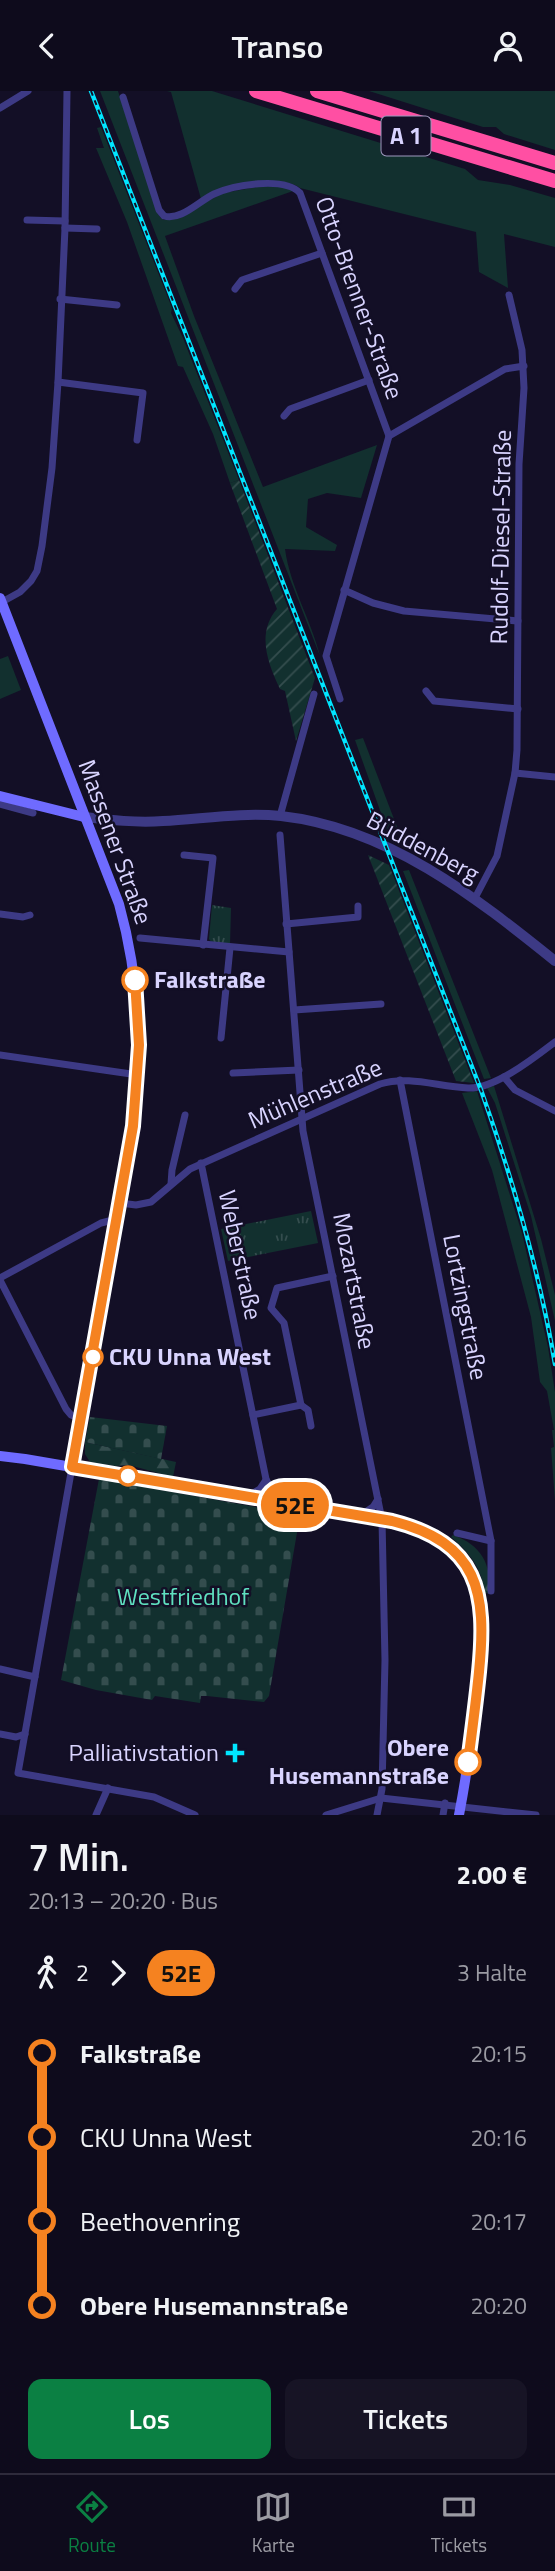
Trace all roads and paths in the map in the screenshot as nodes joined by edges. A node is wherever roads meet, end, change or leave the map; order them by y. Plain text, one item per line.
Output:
1 (28, 91) edge
2 (67, 91) edge
3 (256, 91) edge
4 (317, 91) edge
5 (123, 97) dead end
6 (0, 108) edge
7 (555, 163) edge
8 (555, 180) edge
9 (27, 220) dead end
10 (65, 224) junction
11 (97, 229) dead end
12 (322, 253) junction
13 (235, 289) dead end
14 (509, 295) dead end
15 (60, 299) junction
16 (117, 305) dead end
17 (524, 366) junction
18 (369, 380) junction
19 (58, 382) junction
20 (284, 416) dead end
21 (389, 436) junction
22 (137, 440) dead end
23 (344, 590) junction
24 (1, 600) edge
25 (518, 621) junction
26 (426, 691) dead end
27 (314, 694) dead end
28 (340, 699) dead end
29 (518, 709) junction
30 (515, 773) junction
31 (555, 777) edge
32 (0, 796) edge
33 (0, 804) edge
34 (33, 813) dead end
35 (280, 816) junction
36 (84, 817) junction
37 (280, 835) dead end
38 (184, 855) dead end
39 (475, 898) junction
40 (358, 906) dead end
41 (0, 914) edge
42 (30, 915) dead end
43 (286, 924) junction
44 (140, 938) dead end
45 (203, 945) junction
46 (230, 948) junction
47 (289, 952) junction
48 (555, 961) edge
49 (382, 1004) dead end
50 (294, 1010) junction
51 (221, 1038) dead end
52 (555, 1042) edge
53 (0, 1055) edge
54 (299, 1070) junction
55 (233, 1073) dead end
56 (138, 1075) junction
57 (505, 1077) junction
58 (400, 1080) junction
59 (555, 1111) edge
60 (185, 1115) dead end
61 (303, 1120) junction
62 (201, 1163) junction
63 (171, 1184) junction
64 (120, 1203) junction
65 (117, 1219) junction
66 (333, 1276) junction
67 (0, 1279) edge
68 (301, 1405) junction
69 (253, 1415) junction
70 (81, 1419) junction
71 (311, 1426) dead end
72 (0, 1456) edge
73 (72, 1467) junction
74 (266, 1479) junction
75 (247, 1497) junction
76 (378, 1498) junction
77 (276, 1502) junction
78 (360, 1516) junction
79 (382, 1520) junction
80 (457, 1534) dead end
81 (491, 1541) junction
82 (491, 1591) dead end
83 (0, 1669) edge
84 (35, 1677) junction
85 (0, 1734) edge
86 (25, 1734) junction
87 (108, 1788) junction
88 (381, 1798) junction
89 (444, 1803) junction
90 (460, 1810) edge
91 (494, 1812) edge
92 (96, 1815) edge
93 (195, 1815) edge
94 (326, 1815) edge
95 (377, 1815) edge
96 (443, 1815) edge
97 (536, 1815) edge

1 - 6 street
2 - 10 street
3 - 8 highway, A 1
4 - 7 highway, A 1
5 - 12 street, Otto-Brenner-Straße
9 - 10 street
10 - 11 street
10 - 15 street
12 - 13 street
12 - 18 street, Otto-Brenner-Straße
14 - 17 street, Rudolf-Diesel-Straße
15 - 16 street
15 - 19 street
17 - 21 street
17 - 25 street, Rudolf-Diesel-Straße
18 - 20 street
18 - 21 street, Otto-Brenner-Straße
19 - 22 street
19 - 24 street
21 - 23 street
23 - 25 street
23 - 28 street
24 - 36 main road, Massener Straße
25 - 29 street, Rudolf-Diesel-Straße
26 - 29 street
27 - 35 street
29 - 30 street, Rudolf-Diesel-Straße
30 - 31 street
30 - 39 street, Rudolf-Diesel-Straße
32 - 36 main road
33 - 34 street
35 - 36 street, Büddenberg
35 - 39 street, Büddenberg
36 - 56 main road, Massener Straße
37 - 43 street, Mozartstraße
38 - 45 street
39 - 48 street, Büddenberg
40 - 43 street
41 - 42 street
43 - 47 street, Mozartstraße
44 - 45 street
45 - 46 street
46 - 47 street
46 - 51 street
47 - 50 street, Mozartstraße
49 - 50 street
50 - 54 street, Mozartstraße
52 - 57 street, Mühlenstraße
53 - 56 street
54 - 55 street
54 - 61 street, Mozartstraße
56 - 64 main road, Massener Straße
57 - 58 street, Mühlenstraße
57 - 59 street
58 - 61 street, Mühlenstraße
58 - 81 street, Lortzingstraße
60 - 63 street
61 - 62 street, Mühlenstraße
61 - 66 street, Mozartstraße
62 - 63 street, Mühlenstraße
62 - 69 street, Weberstraße
63 - 64 street, Mühlenstraße
64 - 65 main road, Massener Straße
65 - 67 street
65 - 70 main road, Massener Straße
66 - 68 street
66 - 76 street, Mozartstraße
67 - 70 street
68 - 69 street
68 - 71 street
69 - 74 street, Weberstraße
70 - 73 main road, Massener Straße
72 - 73 main road
73 - 75 main road
73 - 84 street, Massener Straße
74 - 75 street
74 - 77 street, Weberstraße
75 - 77 main road
76 - 78 street
76 - 79 street, Mozartstraße
77 - 78 main road
78 - 79 main road
79 - 88 street, Mozartstraße
79 - 90 main road
80 - 81 street
81 - 82 street, Lortzingstraße
83 - 84 street
84 - 86 street, Massener Straße
85 - 86 street
86 - 87 street, Massener Straße
87 - 92 street
87 - 93 street
88 - 89 street
88 - 94 street
88 - 95 street, Mozartstraße
89 - 90 street
89 - 96 street
90 - 91 street
91 - 97 street

